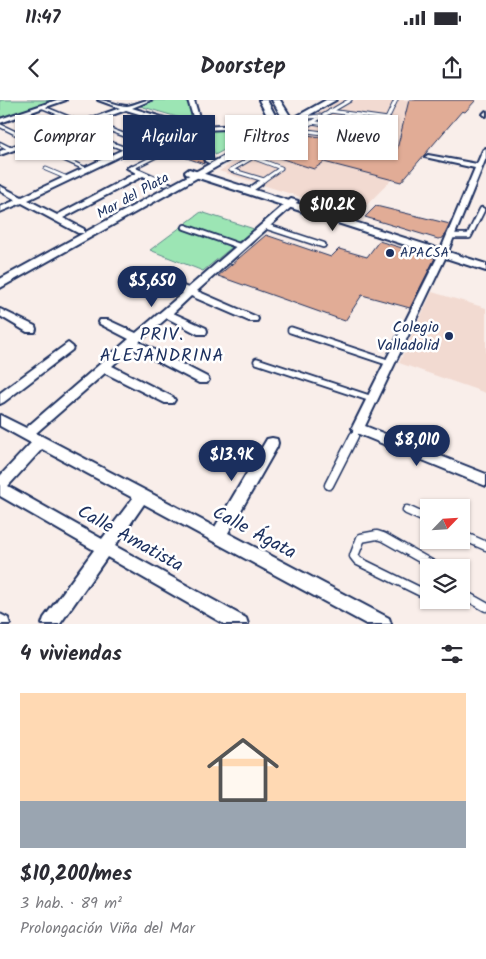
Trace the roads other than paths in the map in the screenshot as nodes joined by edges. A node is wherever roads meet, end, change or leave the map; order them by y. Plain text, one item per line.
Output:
1 (63, 100) edge
2 (101, 100) edge
3 (110, 100) edge
4 (148, 100) edge
5 (192, 100) edge
6 (263, 100) edge
7 (276, 100) edge
8 (322, 100) edge
9 (332, 100) edge
10 (350, 100) edge
11 (396, 100) edge
12 (43, 107) junction
13 (130, 107) junction
14 (26, 112) junction
15 (328, 112) junction
16 (33, 115) edge
17 (63, 115) edge
18 (109, 115) edge
19 (109, 115) edge
20 (152, 115) edge
21 (155, 115) edge
22 (196, 115) edge
23 (284, 115) edge
24 (288, 115) edge
25 (301, 115) edge
26 (304, 115) edge
27 (324, 115) edge
28 (358, 115) edge
29 (390, 115) edge
30 (308, 117) edge
31 (0, 121) edge
32 (0, 125) edge
33 (15, 133) edge
34 (0, 143) edge
35 (15, 148) edge
36 (10, 149) junction
37 (486, 150) edge
38 (15, 152) edge
39 (123, 152) edge
40 (0, 153) edge
41 (225, 153) edge
42 (225, 157) edge
43 (428, 157) dead end
44 (0, 160) edge
45 (69, 160) edge
46 (145, 160) edge
47 (247, 160) edge
48 (260, 160) edge
49 (209, 161) joint
50 (479, 167) junction
51 (130, 168) joint
52 (46, 169) dead end
53 (87, 169) junction
54 (197, 172) junction
55 (142, 173) junction
56 (67, 178) junction
57 (264, 180) junction
58 (168, 184) junction
59 (0, 188) edge
60 (253, 188) junction
61 (22, 200) junction
62 (292, 203) junction
63 (0, 210) edge
64 (482, 210) dead end
65 (57, 218) junction
66 (265, 226) junction
67 (185, 227) dead end
68 (81, 231) junction
69 (451, 236) junction
70 (323, 245) dead end
71 (242, 246) junction
72 (444, 252) junction
73 (486, 262) edge
74 (486, 268) edge
75 (143, 272) dead end
76 (0, 275) edge
77 (0, 284) edge
78 (190, 292) junction
79 (0, 312) edge
80 (165, 313) junction
81 (253, 319) dead end
82 (104, 322) dead end
83 (31, 329) dead end
84 (291, 330) dead end
85 (202, 331) dead end
86 (134, 340) junction
87 (68, 347) dead end
88 (257, 361) dead end
89 (390, 363) junction
90 (104, 367) junction
91 (203, 380) dead end
92 (0, 399) edge
93 (372, 399) junction
94 (168, 400) dead end
95 (0, 420) edge
96 (358, 428) junction
97 (27, 434) junction
98 (41, 441) junction
99 (272, 443) dead end
100 (486, 480) edge
101 (0, 485) edge
102 (329, 485) dead end
103 (0, 489) edge
104 (142, 496) junction
105 (407, 510) dead end
106 (420, 516) edge
107 (218, 536) junction
108 (470, 539) edge
109 (486, 546) edge
110 (104, 548) junction
111 (421, 559) edge
112 (420, 592) edge
113 (470, 598) edge
114 (486, 608) edge
115 (50, 624) edge
116 (240, 624) edge
117 (383, 624) edge

1 - 12 street
2 - 13 street
3 - 13 street
4 - 13 street
5 - 22 street
6 - 23 main road
7 - 24 main road
8 - 25 main road
9 - 26 main road, Mar del Plata
10 - 15 lane
11 - 29 lane
12 - 14 street
12 - 17 street
13 - 18 street
13 - 19 street
13 - 20 street
13 - 21 street
14 - 16 street
14 - 31 street
15 - 27 lane
15 - 28 lane
15 - 30 lane
32 - 33 street
34 - 36 street
35 - 36 street
36 - 40 street
37 - 50 street
38 - 44 street
39 - 53 street
41 - 49 main road
42 - 54 main road, Mar del Plata
43 - 50 street
45 - 53 street
46 - 51 street
47 - 57 lane
48 - 57 lane
49 - 54 main road
50 - 69 street
51 - 55 street
52 - 56 lane
53 - 56 street
54 - 58 main road
54 - 60 street
54 - 62 street
54 - 77 main road, Mar del Plata
55 - 58 street
55 - 65 street
56 - 61 street
57 - 60 lane
58 - 68 main road
59 - 61 street
60 - 62 street
61 - 63 street
61 - 65 street
62 - 66 street
62 - 72 street
64 - 69 lane
65 - 68 street
66 - 70 lane
66 - 71 street
67 - 71 lane
68 - 76 main road
69 - 72 street
71 - 78 street
72 - 73 street
72 - 74 street
72 - 89 street
75 - 78 street
78 - 80 street
78 - 81 street
79 - 83 street
80 - 85 street
80 - 86 street
82 - 86 street
84 - 89 lane
86 - 90 street
86 - 91 street
87 - 92 street
88 - 93 lane
89 - 93 street
90 - 94 street
90 - 97 street
93 - 96 street
95 - 97 street, Calle Ágata
96 - 100 street
96 - 102 lane
97 - 98 street, Calle Ágata
98 - 101 street
98 - 104 street, Calle Ágata
99 - 107 street
103 - 110 street, Calle Amatista
104 - 107 street, Calle Ágata
104 - 110 street
105 - 106 lane
107 - 117 street, Calle Ágata
108 - 109 lane
110 - 115 street
110 - 116 street, Calle Amatista
111 - 112 lane
113 - 114 lane

